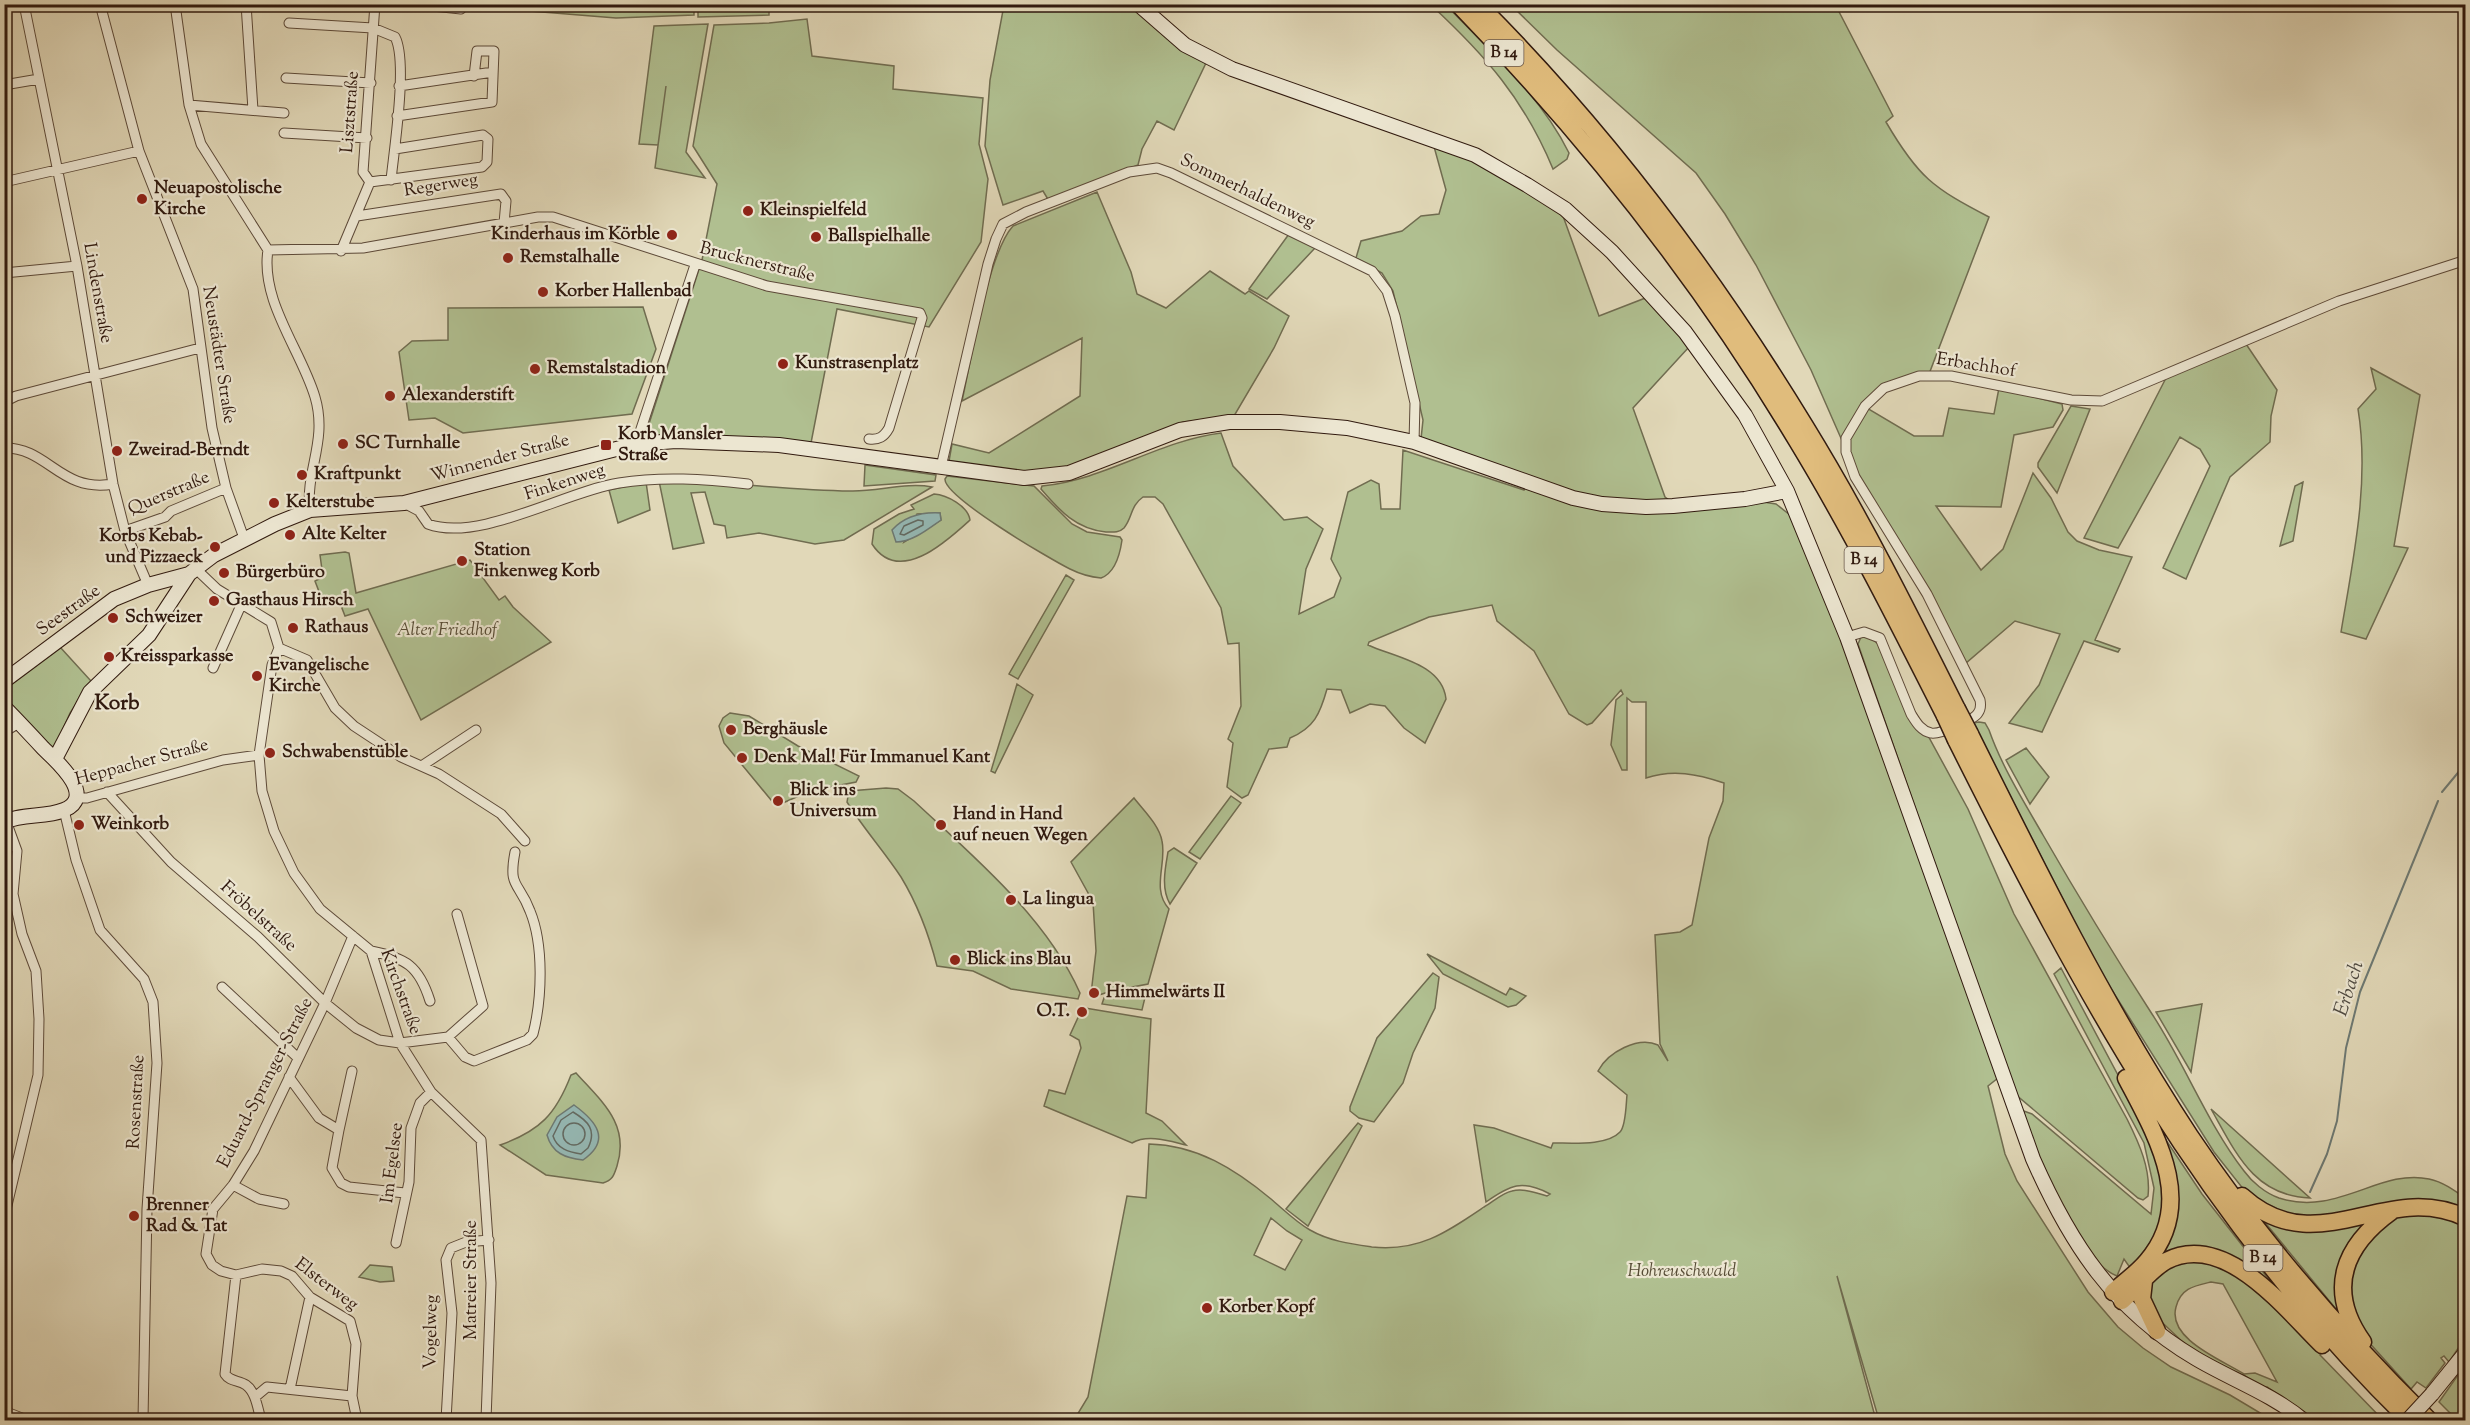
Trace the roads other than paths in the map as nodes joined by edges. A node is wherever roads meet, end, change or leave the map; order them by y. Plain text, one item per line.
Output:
1 (24, 4) edge
2 (100, 4) edge
3 (175, 4) edge
4 (246, 4) edge
5 (375, 4) edge
6 (414, 4) edge
7 (1138, 4) edge
8 (1458, 4) edge
9 (1478, 4) edge
10 (461, 9) dead end
11 (290, 23) dead end
12 (372, 28) junction
13 (493, 72) junction
14 (474, 76) junction
15 (286, 78) dead end
16 (39, 80) junction
17 (371, 83) junction
18 (4, 85) edge
19 (399, 86) junction
20 (189, 105) junction
21 (253, 111) junction
22 (284, 113) dead end
23 (397, 116) junction
24 (284, 133) dead end
25 (367, 138) junction
26 (394, 149) junction
27 (139, 151) junction
28 (56, 169) junction
29 (391, 180) junction
30 (4, 182) edge
31 (370, 182) junction
32 (357, 216) junction
33 (504, 222) junction
34 (268, 250) junction
35 (341, 251) junction
36 (2466, 260) edge
37 (695, 265) junction
38 (77, 266) junction
39 (4, 273) edge
40 (200, 348) junction
41 (94, 375) junction
42 (4, 402) edge
43 (869, 439) dead end
44 (1414, 442) junction
45 (636, 444) junction
46 (4, 448) edge
47 (941, 467) junction
48 (113, 484) junction
49 (748, 484) dead end
50 (226, 488) junction
51 (1787, 491) junction
52 (404, 503) junction
53 (310, 510) junction
54 (125, 531) junction
55 (245, 541) junction
56 (192, 572) junction
57 (154, 584) junction
58 (171, 598) junction
59 (242, 603) junction
60 (1847, 637) junction
61 (279, 648) junction
62 (213, 668) dead end
63 (4, 681) edge
64 (4, 707) edge
65 (1951, 713) junction
66 (19, 723) junction
67 (476, 730) dead end
68 (4, 732) edge
69 (1963, 737) junction
70 (259, 754) junction
71 (55, 759) junction
72 (423, 765) junction
73 (107, 792) junction
74 (75, 798) junction
75 (64, 810) junction
76 (5, 821) edge
77 (525, 841) dead end
78 (515, 852) dead end
79 (457, 914) dead end
80 (353, 936) junction
81 (371, 951) junction
82 (222, 987) dead end
83 (430, 1001) dead end
84 (325, 1003) junction
85 (2104, 1022) junction
86 (448, 1037) junction
87 (400, 1043) junction
88 (298, 1058) junction
89 (352, 1071) dead end
90 (289, 1077) junction
91 (431, 1092) junction
92 (339, 1130) junction
93 (481, 1140) joint
94 (233, 1185) junction
95 (2228, 1189) junction
96 (405, 1193) junction
97 (284, 1204) dead end
98 (2392, 1211) junction
99 (4, 1218) edge
100 (2466, 1218) edge
101 (489, 1240) junction
102 (396, 1243) dead end
103 (236, 1275) junction
104 (2144, 1281) junction
105 (310, 1297) junction
106 (2117, 1297) junction
107 (2157, 1331) junction
108 (2466, 1352) edge
109 (2367, 1369) junction
110 (290, 1389) junction
111 (352, 1396) junction
112 (255, 1397) junction
113 (4, 1411) edge
114 (27, 1420) edge
115 (143, 1420) edge
116 (261, 1420) edge
117 (357, 1420) edge
118 (446, 1420) edge
119 (486, 1420) edge
120 (2302, 1420) edge
121 (2409, 1420) edge
122 (2429, 1420) edge

1 - 16 street, Lindenstraße
2 - 27 street, Neustädter Straße
3 - 20 street
4 - 21 street
5 - 12 street, Lisztstraße
6 - 10 street
7 - 51 street
8 - 65 highway, B 14
9 - 65 highway, B 14
11 - 12 street
12 - 17 street, Lisztstraße
12 - 19 street
13 - 14 street
13 - 14 street
13 - 23 street
14 - 19 street
15 - 17 street
16 - 18 street
16 - 28 street, Lindenstraße
17 - 25 street, Lisztstraße
19 - 23 street
20 - 21 street
20 - 34 street
21 - 22 street
23 - 26 street
24 - 25 street
25 - 31 street, Lisztstraße
26 - 29 street
26 - 29 street
27 - 28 street
27 - 40 street, Neustädter Straße
28 - 30 street
28 - 38 street, Lindenstraße
29 - 31 street
31 - 32 street
32 - 33 street, Regerweg
32 - 35 street
33 - 35 street, Brucknerstraße
33 - 37 street, Brucknerstraße
34 - 35 street, Brucknerstraße
34 - 53 street
36 - 60 street, Erbachhof
37 - 43 street, Brucknerstraße
37 - 45 street
38 - 39 street
38 - 41 street, Lindenstraße
40 - 41 street
40 - 50 street, Neustädter Straße
41 - 42 street
41 - 48 street, Lindenstraße
44 - 47 street, Winnender Straße
44 - 47 street, Sommerhaldenweg
44 - 51 street, Winnender Straße
45 - 47 street, Winnender Straße
45 - 52 street, Winnender Straße
46 - 48 street
48 - 54 street, Lindenstraße
49 - 52 street, Finkenweg
50 - 54 street, Querstraße
50 - 55 street, Neustädter Straße
51 - 60 street
52 - 53 street, Winnender Straße
53 - 55 street, Winnender Straße
54 - 57 street, Lindenstraße
55 - 56 street, Winnender Straße
56 - 57 street, Seestraße
56 - 58 street, Winnender Straße
56 - 59 street
57 - 58 street
57 - 63 street, Seestraße
58 - 71 street, Winnender Straße
59 - 61 street
59 - 62 street
60 - 106 street
61 - 70 street, Kirchstraße
61 - 72 street
64 - 66 street
65 - 69 highway, B 14, bridge
66 - 68 street
66 - 71 street
67 - 72 street
69 - 85 highway, B 14
69 - 95 highway, B 14
70 - 73 street, Heppacher Straße
70 - 80 street, Kirchstraße
71 - 74 street
72 - 77 street
73 - 74 street, Heppacher Straße
73 - 84 street, Fröbelstraße
74 - 75 street, Heppacher Straße
75 - 76 street, Heppacher Straße
75 - 115 street, Rosenstraße
76 - 99 street
78 - 86 street
79 - 86 street
80 - 81 street, Kirchstraße
80 - 84 street, Eduard-Spranger-Straße
81 - 83 street
81 - 87 street, Kirchstraße
82 - 88 street
84 - 87 street, Fröbelstraße
84 - 88 street, Eduard-Spranger-Straße
85 - 106 highway
85 - 109 highway, B 14
86 - 87 street
87 - 91 street, Kirchstraße
88 - 90 street, Eduard-Spranger-Straße
89 - 92 street
90 - 92 street
90 - 94 street, Eduard-Spranger-Straße
91 - 93 street, Kirchstraße
91 - 96 street, Im Egelsee
92 - 96 street
93 - 101 street, Matreier Straße
94 - 97 street
94 - 103 street, Eduard-Spranger-Straße
95 - 98 highway
95 - 109 highway, B 14
96 - 102 street, Im Egelsee
98 - 100 highway
98 - 109 highway
101 - 118 street, Vogelweg
101 - 119 street, Matreier Straße
103 - 105 street, Elsterweg
103 - 112 street
104 - 106 highway
104 - 107 highway
104 - 109 highway
105 - 110 street
105 - 111 street, Elsterweg
106 - 107 street
107 - 120 street
108 - 121 street, bridge
109 - 121 highway, B 14
109 - 122 highway, B 14
110 - 111 street
110 - 112 street
111 - 117 street, Elsterweg
112 - 116 street
113 - 114 street

